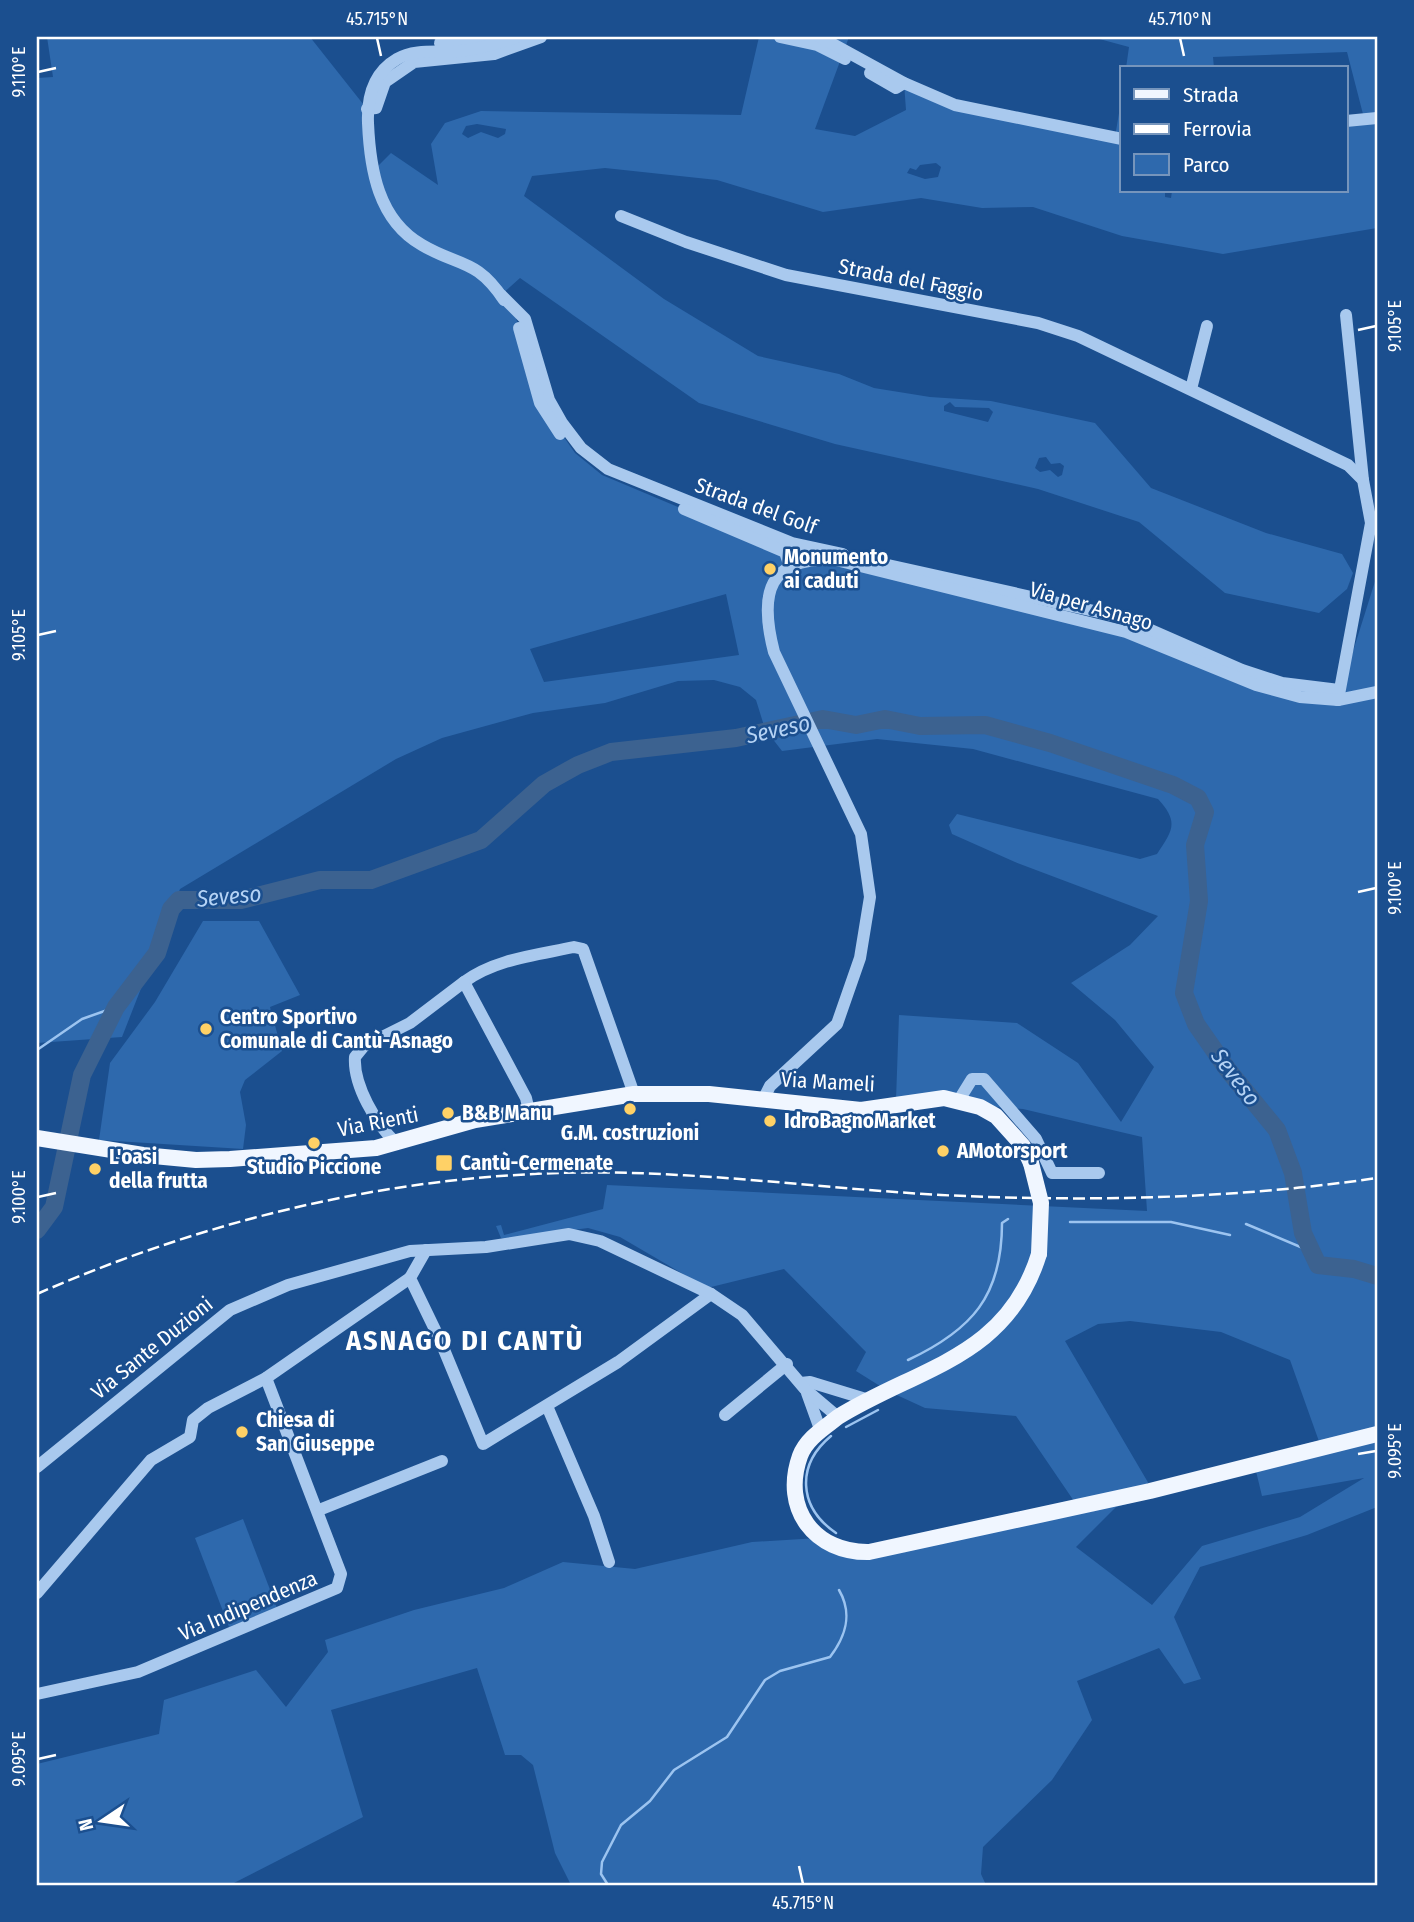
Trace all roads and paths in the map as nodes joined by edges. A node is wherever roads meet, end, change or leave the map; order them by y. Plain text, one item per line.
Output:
1 (488, 37) edge
2 (517, 37) edge
3 (541, 37) edge
4 (779, 37) edge
5 (820, 37) edge
6 (835, 37) edge
7 (383, 69) junction
8 (904, 83) junction
9 (368, 109) junction
10 (1348, 116) edge
11 (1364, 118) junction
12 (1377, 118) edge
13 (1348, 121) edge
14 (1120, 131) edge
15 (1120, 139) edge
16 (621, 216) dead end
17 (501, 295) junction
18 (1346, 315) dead end
19 (1207, 326) dead end
20 (1191, 388) junction
21 (1363, 480) junction
22 (790, 567) junction
23 (1377, 692) edge
24 (1338, 695) junction
25 (464, 982) junction
26 (634, 1094) junction
27 (763, 1100) junction
28 (959, 1100) junction
29 (529, 1111) junction
30 (37, 1138) edge
31 (396, 1143) junction
32 (1099, 1173) dead end
33 (426, 1250) junction
34 (410, 1278) junction
35 (711, 1294) junction
36 (787, 1364) junction
37 (266, 1378) junction
38 (803, 1386) junction
39 (869, 1400) junction
40 (547, 1406) junction
41 (725, 1415) dead end
42 (838, 1417) junction
43 (820, 1429) junction
44 (1377, 1434) edge
45 (442, 1461) dead end
46 (37, 1467) edge
47 (319, 1510) junction
48 (609, 1562) dead end
49 (37, 1593) edge
50 (37, 1694) edge

1 - 7 street, Strada del Golf
2 - 7 street
3 - 9 street
4 - 8 street
5 - 8 street
6 - 14 street
7 - 9 street, Strada del Golf
8 - 15 street
9 - 17 street, Strada del Golf
10 - 11 street
11 - 12 street
11 - 13 street
16 - 20 street, Strada del Faggio
17 - 22 street, Strada del Golf
17 - 24 street, Strada del Golf
18 - 21 street
19 - 20 street
20 - 21 street, Strada del Faggio
21 - 24 street
22 - 24 street, Via per Asnago
22 - 27 street
23 - 24 street, Via per Asnago
25 - 26 street
25 - 29 street
25 - 31 street
26 - 27 main road, Via Rienti
26 - 29 main road, Via Rienti
27 - 28 main road, Via Mameli
28 - 32 street
28 - 39 main road, Via Mameli, bridge
29 - 31 main road, Via Rienti
30 - 31 main road, Via Rienti
33 - 34 street
33 - 35 street, Via Sante Duzioni
33 - 46 street, Via Sante Duzioni
34 - 37 street
34 - 40 street
35 - 36 street, Via Sante Duzioni
35 - 40 street
36 - 38 street, Via Sante Duzioni
36 - 41 street
37 - 47 street, Via Indipendenza
37 - 49 street
38 - 39 street
38 - 42 street
38 - 43 street
39 - 42 main road, Via Mameli
40 - 48 street
42 - 43 main road, Via Mameli
43 - 44 main road
45 - 47 street
47 - 50 street, Via Indipendenza

